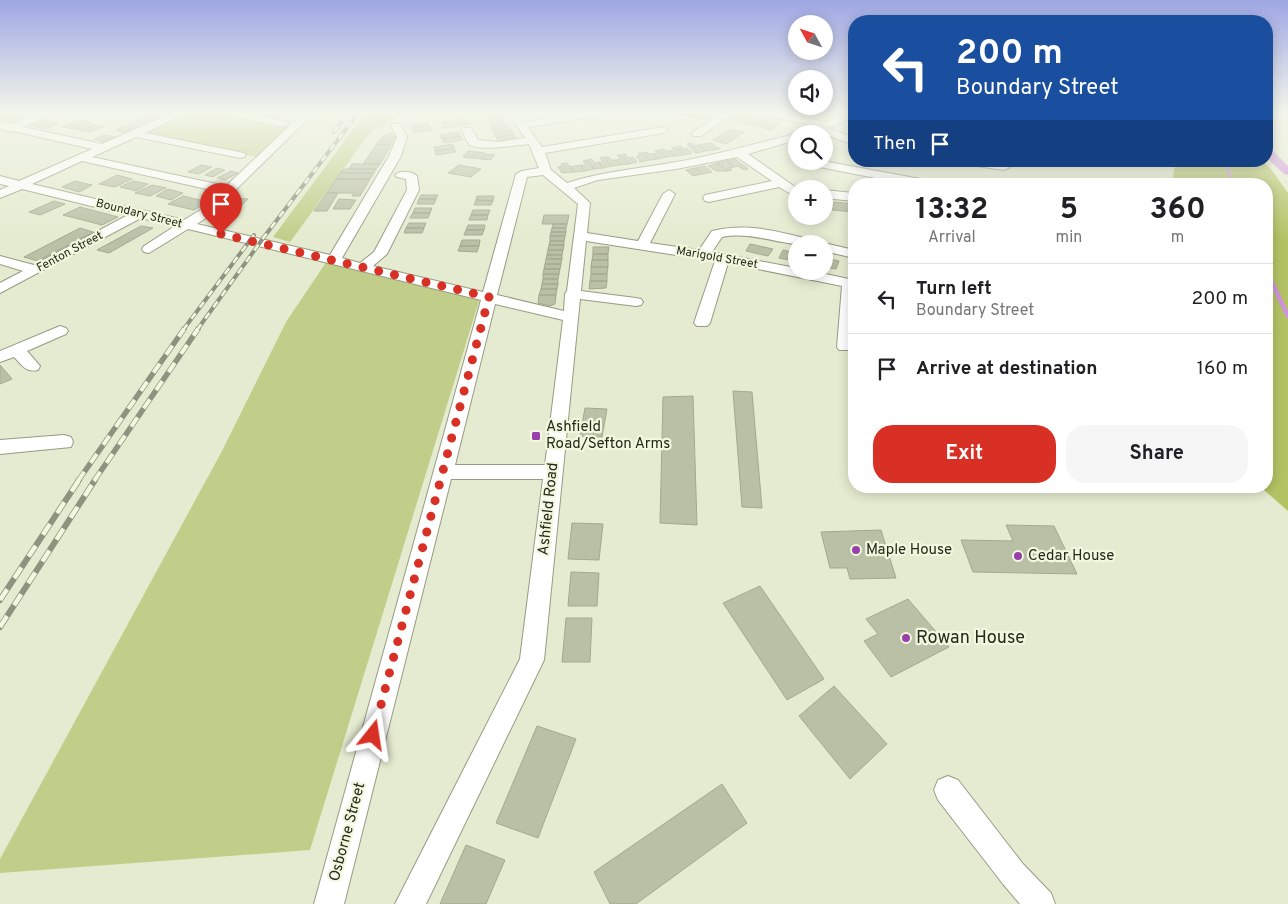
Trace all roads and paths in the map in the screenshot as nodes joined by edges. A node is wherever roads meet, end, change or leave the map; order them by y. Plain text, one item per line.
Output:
1 (90, 154) edge
2 (236, 154) edge
3 (266, 154) edge
4 (396, 154) edge
5 (540, 154) edge
6 (729, 154) edge
7 (742, 154) edge
8 (240, 155) dead end
9 (82, 158) junction
10 (833, 166) edge
11 (546, 171) junction
12 (401, 175) dead end
13 (894, 178) edge
14 (0, 180) edge
15 (781, 183) junction
16 (20, 185) junction
17 (565, 187) junction
18 (788, 188) edge
19 (229, 190) junction
20 (0, 194) edge
21 (669, 194) dead end
22 (833, 195) edge
23 (848, 196) edge
24 (709, 198) dead end
25 (139, 214) junction
26 (184, 225) junction
27 (579, 236) junction
28 (788, 238) edge
29 (642, 246) junction
30 (149, 249) dead end
31 (833, 249) edge
32 (848, 253) edge
33 (703, 255) junction
34 (723, 258) junction
35 (0, 260) edge
36 (334, 260) junction
37 (363, 267) junction
38 (35, 270) junction
39 (848, 283) edge
40 (0, 289) edge
41 (572, 294) junction
42 (489, 297) junction
43 (636, 302) dead end
44 (569, 317) junction
45 (848, 320) edge
46 (702, 323) dead end
47 (60, 331) dead end
48 (845, 347) dead end
49 (17, 350) junction
50 (0, 357) edge
51 (32, 366) dead end
52 (64, 442) dead end
53 (0, 447) edge
54 (443, 472) junction
55 (552, 472) junction
56 (948, 790) dead end
57 (328, 904) edge
58 (410, 904) edge
59 (1040, 904) edge

1 - 9 street
2 - 8 street
3 - 19 street
4 - 36 street
5 - 11 street
6 - 17 street
7 - 15 street
9 - 16 street
9 - 19 street
10 - 13 street
11 - 17 street, Ashfield Road
11 - 42 street, Osborne Street
12 - 37 street
14 - 16 street, Boundary Street
15 - 18 street
15 - 24 street
16 - 20 street
16 - 25 street, Boundary Street
17 - 27 street, Ashfield Road
19 - 26 street
21 - 29 street
22 - 23 street
25 - 26 street, Boundary Street
25 - 38 street, Fenton Street
26 - 30 street
26 - 36 street, Boundary Street
27 - 29 street, Marigold Street
27 - 41 street, Ashfield Road
28 - 33 street
29 - 33 street, Marigold Street
31 - 32 street
33 - 34 street, Marigold Street
34 - 39 street, Marigold Street
34 - 46 street
35 - 38 street
36 - 37 street, Boundary Street
37 - 42 street, Boundary Street
38 - 40 street, Fenton Street
41 - 43 street
41 - 44 street, Ashfield Road
42 - 44 street, Boundary Street
42 - 54 street, Osborne Street
44 - 55 street, Ashfield Road
45 - 48 street
47 - 49 street
49 - 50 street
49 - 51 street
52 - 53 street
54 - 55 street
54 - 57 street, Osborne Street
55 - 58 street, Ashfield Road
56 - 59 street

